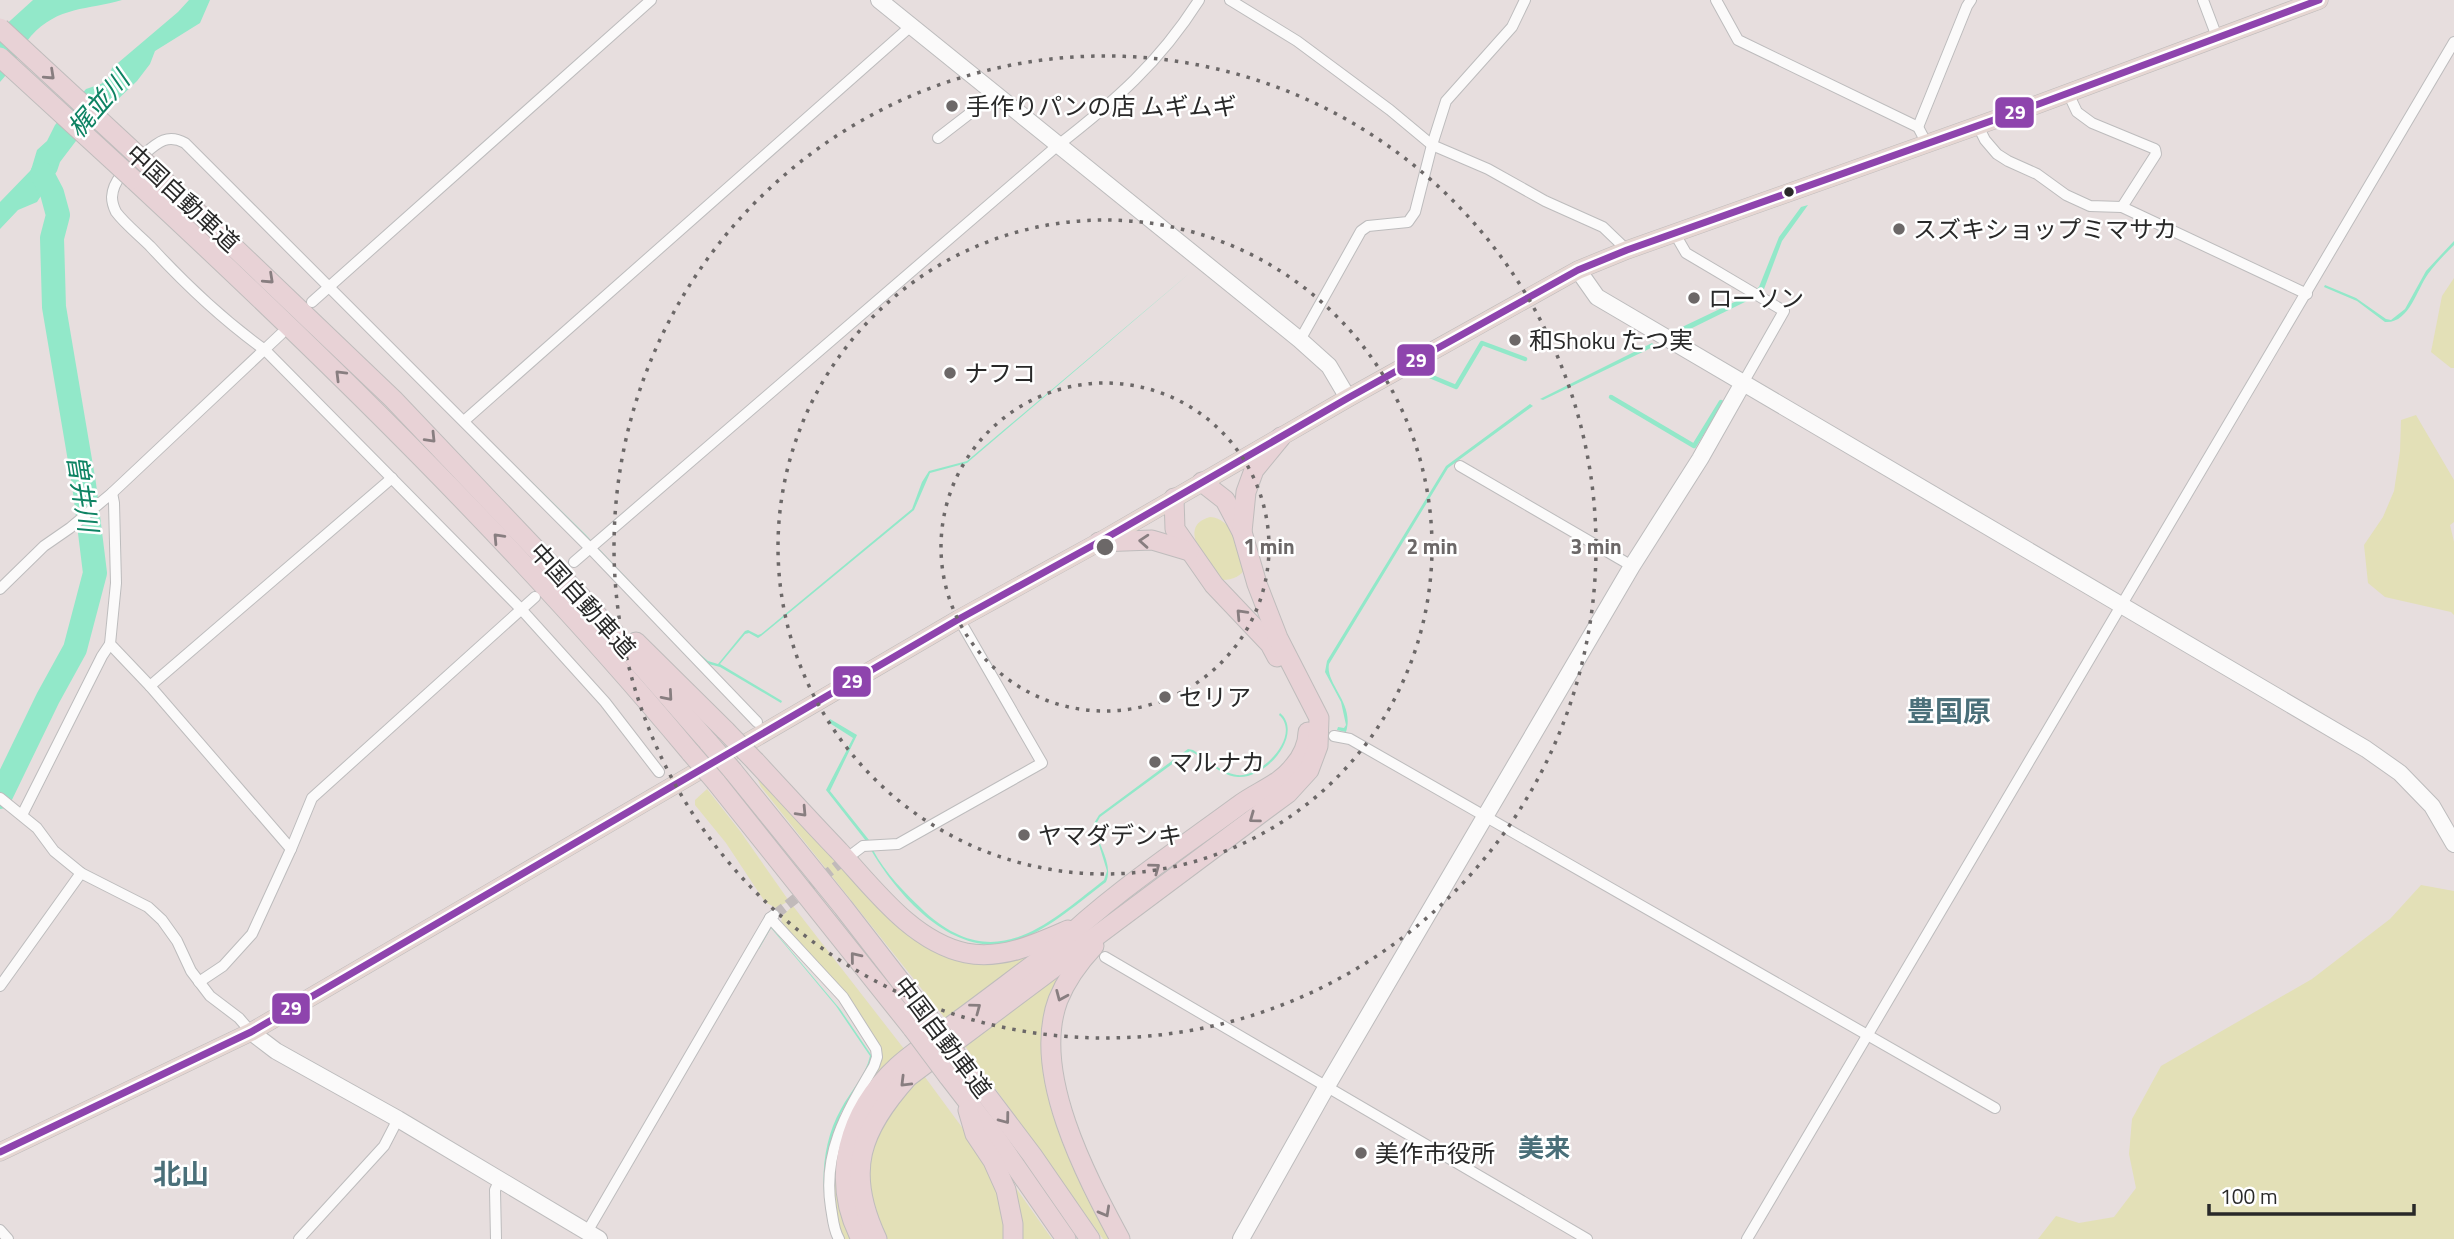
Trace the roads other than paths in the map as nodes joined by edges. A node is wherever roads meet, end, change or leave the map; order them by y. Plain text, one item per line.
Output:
1 (651, 0) edge
2 (879, 0) edge
3 (1199, 0) edge
4 (1230, 0) edge
5 (1525, 0) edge
6 (1716, 0) edge
7 (1971, 0) edge
8 (2203, 0) edge
9 (2319, 0) edge
10 (911, 26) junction
11 (0, 29) edge
12 (2217, 37) junction
13 (2454, 42) edge
14 (0, 57) edge
15 (2068, 93) junction
16 (995, 94) junction
17 (1978, 125) junction
18 (1918, 127) junction
19 (938, 138) dead end
20 (1927, 144) junction
21 (1432, 145) junction
22 (1057, 146) junction
23 (2122, 207) junction
24 (1675, 234) junction
25 (1627, 250) junction
26 (1578, 270) junction
27 (328, 286) junction
28 (2307, 294) junction
29 (312, 302) dead end
30 (281, 334) dead end
31 (1300, 340) junction
32 (265, 350) junction
33 (1743, 383) junction
34 (1348, 398) junction
35 (464, 421) junction
36 (1281, 437) junction
37 (1460, 466) dead end
38 (392, 478) junction
39 (1202, 482) junction
40 (109, 496) junction
41 (1174, 498) junction
42 (500, 510) junction
43 (1242, 532) junction
44 (1099, 542) junction
45 (590, 548) junction
46 (1189, 551) junction
47 (574, 562) dead end
48 (1632, 566) junction
49 (0, 589) edge
50 (535, 597) dead end
51 (2122, 604) junction
52 (521, 609) junction
53 (959, 619) junction
54 (110, 644) junction
55 (150, 686) junction
56 (757, 722) dead end
57 (1334, 736) dead end
58 (659, 772) dead end
59 (725, 777) junction
60 (0, 798) edge
61 (19, 813) junction
62 (1485, 816) junction
63 (2454, 844) edge
64 (291, 849) junction
65 (851, 855) tunnel mouth
66 (81, 873) junction
67 (1115, 922) junction
68 (1079, 926) junction
69 (1105, 957) dead end
70 (199, 982) junction
71 (0, 986) edge
72 (921, 1023) junction
73 (251, 1032) junction
74 (1867, 1036) junction
75 (1327, 1086) junction
76 (964, 1097) junction
77 (1995, 1108) dead end
78 (398, 1119) junction
79 (0, 1153) edge
80 (500, 1179) junction
81 (0, 1230) edge
82 (593, 1236) edge
83 (834, 1237) edge
84 (8, 1239) edge
85 (299, 1239) edge
86 (496, 1239) edge
87 (861, 1239) edge
88 (877, 1239) edge
89 (1013, 1239) edge
90 (1066, 1239) edge
91 (1090, 1239) edge
92 (1120, 1239) edge
93 (1241, 1239) edge
94 (1587, 1239) edge
95 (1747, 1239) edge

1 - 27 street
2 - 10 street
3 - 22 street
4 - 21 street
5 - 21 street
6 - 18 street
7 - 18 street
8 - 12 street
9 - 12 main road
10 - 16 street
10 - 35 street
11 -> 42 highway, 中国自動車道, bridge
12 - 15 main road
13 - 28 street
59 -> 14 highway, 中国自動車道, bridge
15 - 17 main road
15 - 23 street
16 - 19 street
16 - 22 street
17 - 20 main road
17 - 23 street
18 - 20 street
20 - 24 main road
21 - 25 street
21 - 31 street
22 - 31 street
22 - 45 street
23 - 28 street
24 - 25 main road
24 - 33 street
25 - 26 main road
26 - 33 street
26 - 34 main road
27 - 29 street
27 - 32 street
27 - 35 street
28 - 51 street
30 - 32 street
31 - 34 street
32 - 38 street
32 - 40 street
33 - 48 street
33 - 51 street
34 - 36 main road
35 - 45 street
36 - 39 main road
36 - 43 highway
37 - 48 street
38 - 52 street
38 - 55 street
39 - 41 main road
39 - 43 highway
40 - 49 street
40 - 54 street
41 - 44 main road
41 - 46 highway
42 -> 59 highway, 中国自動車道, bridge
42 -> 68 highway, bridge
43 -> 67 highway
46 -> 44 highway
44 - 53 main road
45 - 47 street
45 - 56 street
68 -> 46 highway
48 - 62 street
50 - 52 street
51 - 63 street
51 - 74 street
52 - 58 street
52 - 64 street
53 - 65 street
53 - 73 main road
54 - 55 street
54 - 61 street
55 - 64 street
57 - 62 street
59 - 72 highway, 中国自動車道
60 - 61 street
61 - 66 street
62 - 74 street
62 - 75 street
64 - 70 street
66 - 70 street
66 - 71 street
67 -> 88 highway
67 -> 92 highway
87 -> 68 highway
69 - 75 street
70 - 73 street
72 - 76 highway, 中国自動車道, bridge
72 -> 91 highway, 中国自動車道, bridge
73 - 78 street
73 - 79 main road
74 - 77 street
74 - 95 street
75 - 93 street
75 - 94 street
76 - 89 highway
76 - 90 highway, 中国自動車道
78 - 80 street
78 - 85 street
80 - 82 street
80 - 86 street
81 - 84 street
82 - 83 street

